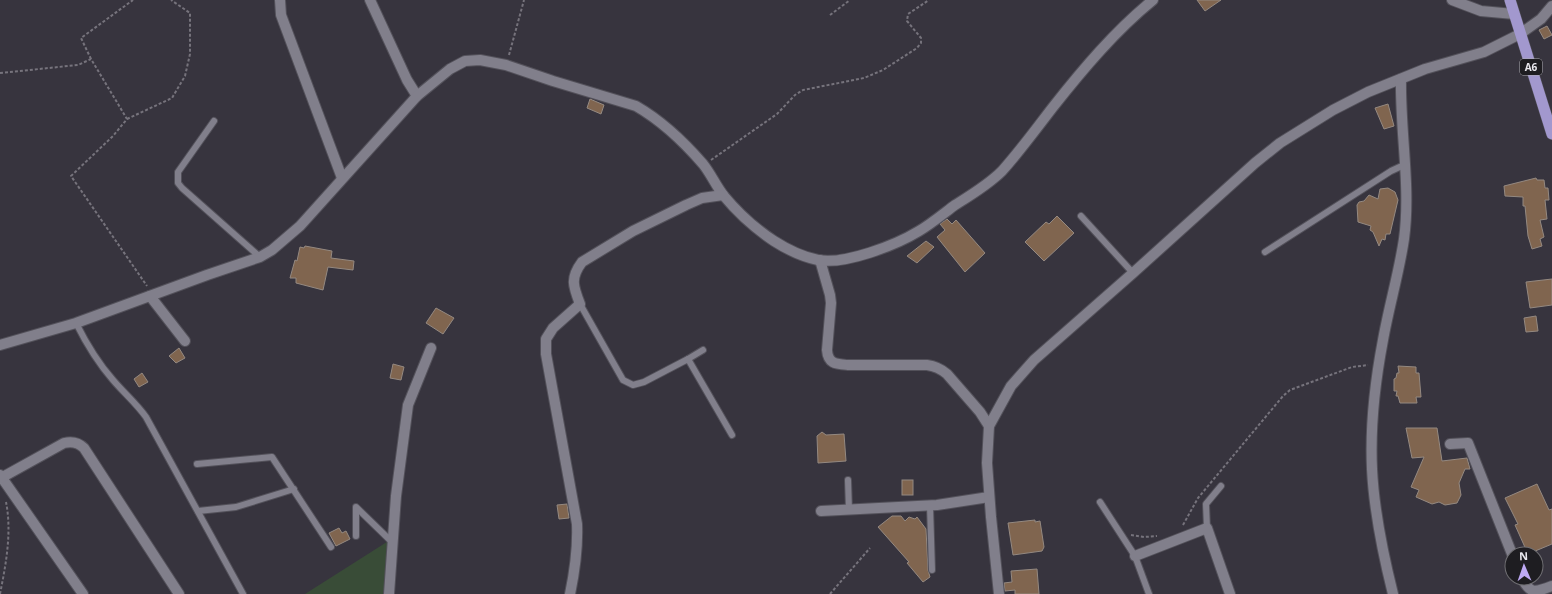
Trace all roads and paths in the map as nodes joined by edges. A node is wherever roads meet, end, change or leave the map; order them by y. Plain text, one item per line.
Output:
1 (133, 0) edge
2 (170, 0) edge
3 (280, 0) edge
4 (370, 0) edge
5 (524, 0) edge
6 (850, 0) edge
7 (929, 0) edge
8 (1153, 0) edge
9 (1452, 0) edge
10 (1510, 0) edge
11 (1552, 6) edge
12 (1514, 14) junction
13 (830, 15) dead end
14 (1520, 34) junction
15 (91, 59) junction
16 (506, 65) junction
17 (0, 73) edge
18 (1401, 79) junction
19 (417, 96) junction
20 (127, 119) junction
21 (214, 121) dead end
22 (1552, 134) edge
23 (704, 165) junction
24 (1404, 165) junction
25 (342, 178) junction
26 (723, 195) junction
27 (1081, 216) dead end
28 (1265, 252) dead end
29 (260, 257) junction
30 (820, 260) junction
31 (1133, 273) junction
32 (150, 296) junction
33 (580, 304) junction
34 (76, 323) junction
35 (185, 341) dead end
36 (0, 345) edge
37 (431, 348) dead end
38 (703, 350) dead end
39 (688, 359) junction
40 (1378, 368) junction
41 (989, 426) junction
42 (732, 434) dead end
43 (1450, 444) dead end
44 (196, 464) dead end
45 (1, 476) edge
46 (848, 480) dead end
47 (1221, 486) dead end
48 (294, 489) junction
49 (989, 497) junction
50 (5, 499) dead end
51 (1100, 502) dead end
52 (930, 506) junction
53 (849, 510) junction
54 (198, 511) junction
55 (821, 511) dead end
56 (1182, 526) dead end
57 (1207, 528) junction
58 (1122, 534) junction
59 (1164, 535) dead end
60 (356, 536) dead end
61 (394, 544) junction
62 (1509, 546) edge
63 (331, 547) dead end
64 (870, 548) dead end
65 (1135, 556) junction
66 (932, 570) dead end
67 (1525, 586) edge
68 (1552, 586) edge
69 (0, 594) edge
70 (83, 594) edge
71 (179, 594) edge
72 (243, 594) edge
73 (389, 594) edge
74 (570, 594) edge
75 (830, 594) edge
76 (999, 594) edge
77 (1149, 594) edge
78 (1230, 594) edge
79 (1393, 594) edge

1 - 15 path
2 - 20 path
3 - 25 street
4 - 19 street
5 - 16 path
6 - 13 path
7 - 23 path
8 - 30 street
9 - 12 street
10 - 12 highway, A6
11 - 14 street
12 - 14 highway, A6
14 - 18 street
14 - 22 highway, A6
15 - 17 path
15 - 20 path
16 - 19 street
16 - 23 street
18 - 24 street
18 - 31 street
19 - 25 street
20 - 32 path
21 - 29 lane
23 - 26 street
24 - 28 lane
24 - 40 street
25 - 29 street
26 - 30 street
26 - 33 street
27 - 31 lane
29 - 32 street
30 - 41 street
31 - 41 street
32 - 34 street
32 - 35 street
33 - 39 lane
33 - 74 street
34 - 36 street
34 - 54 lane
37 - 61 street
38 - 39 lane
39 - 42 lane
40 - 56 path
40 - 79 street
41 - 49 street
43 - 62 street
44 - 48 lane
45 - 70 street
45 - 71 street
46 - 53 lane
47 - 57 lane
48 - 54 lane
48 - 63 lane
49 - 52 street
49 - 76 street
50 - 69 path
51 - 58 lane
52 - 53 street
52 - 66 lane
53 - 55 street
54 - 72 lane
57 - 65 street
57 - 78 street
58 - 59 path
58 - 65 lane
60 - 61 lane
61 - 73 street
64 - 75 path
65 - 77 lane
67 - 68 street

